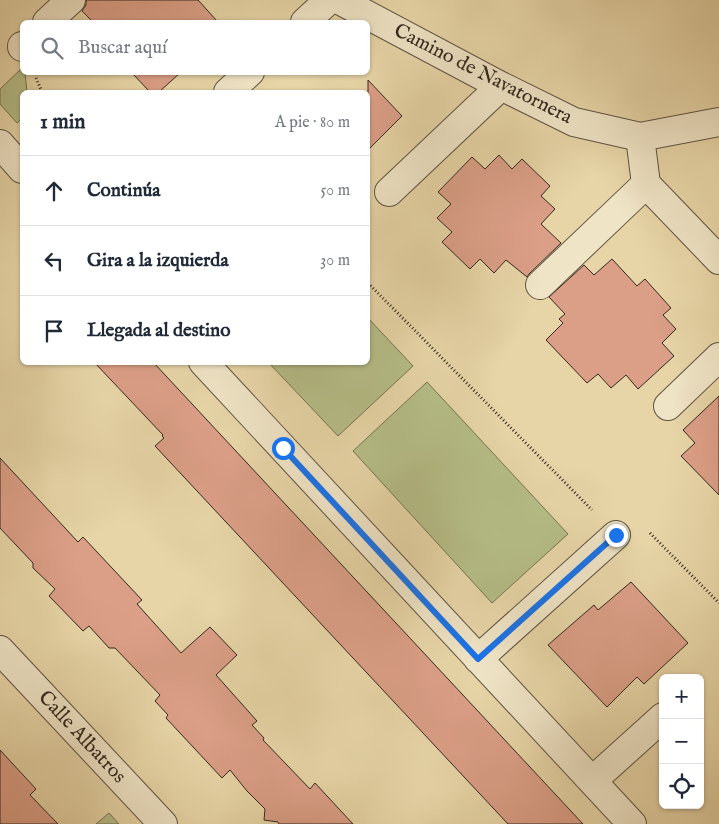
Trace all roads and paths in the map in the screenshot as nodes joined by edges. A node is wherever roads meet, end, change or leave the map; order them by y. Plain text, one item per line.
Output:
1 (71, 0) edge
2 (329, 0) edge
3 (339, 0) edge
4 (49, 20) edge
5 (306, 20) edge
6 (35, 75) edge
7 (247, 75) edge
8 (501, 86) junction
9 (41, 90) edge
10 (230, 90) edge
11 (719, 122) edge
12 (640, 137) junction
13 (0, 144) edge
14 (20, 166) edge
15 (646, 184) junction
16 (389, 192) dead end
17 (719, 260) edge
18 (370, 285) edge
19 (540, 285) dead end
20 (719, 358) edge
21 (206, 365) edge
22 (668, 406) dead end
23 (616, 535) junction
24 (719, 603) edge
25 (0, 650) edge
26 (478, 659) junction
27 (661, 719) edge
28 (592, 781) junction
29 (164, 824) edge
30 (632, 824) edge

1 - 4 street
2 - 5 street
3 - 8 street, Camino de Navatornera
6 - 9 path
7 - 10 street
8 - 12 street, Camino de Navatornera
8 - 16 street
11 - 12 street, Camino de Navatornera
12 - 15 street
13 - 14 street
15 - 17 street
15 - 19 street
18 - 23 path
20 - 22 street
21 - 26 street
23 - 24 path
23 - 26 street
25 - 29 street, Calle Albatros
26 - 28 street
27 - 28 street
28 - 30 street

